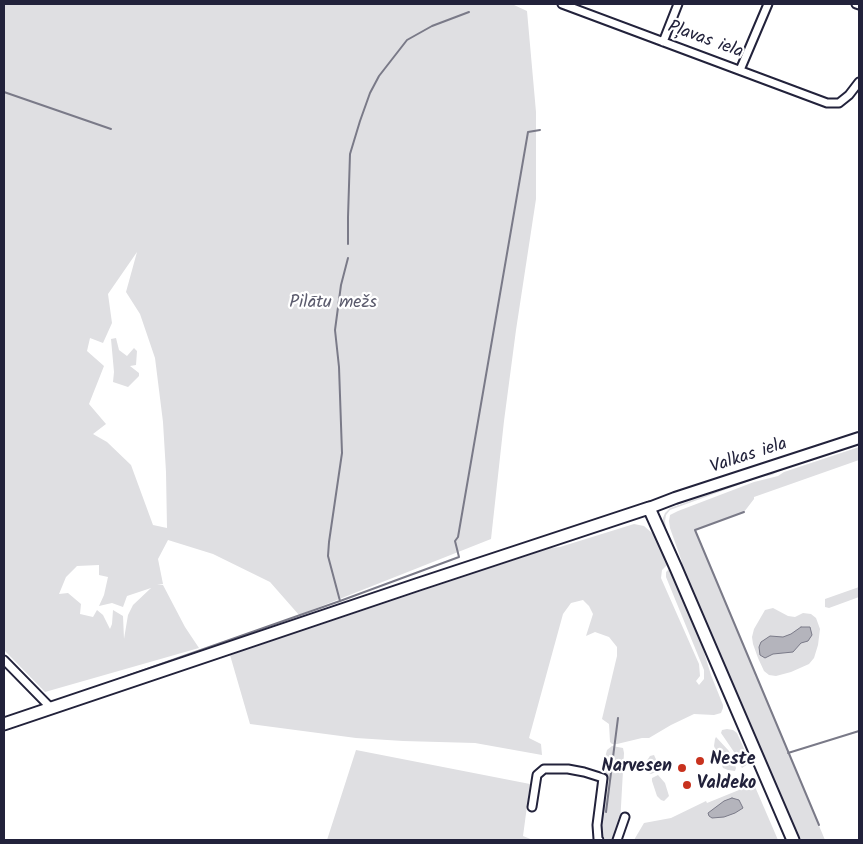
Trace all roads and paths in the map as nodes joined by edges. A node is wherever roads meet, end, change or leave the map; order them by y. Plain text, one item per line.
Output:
1 (562, 4) edge
2 (678, 4) edge
3 (768, 4) edge
4 (663, 42) junction
5 (740, 70) junction
6 (859, 82) edge
7 (859, 438) edge
8 (649, 508) junction
9 (4, 660) edge
10 (51, 708) junction
11 (4, 724) edge
12 (532, 807) dead end
13 (625, 816) dead end
14 (599, 840) edge
15 (617, 840) edge
16 (793, 840) edge

1 - 4 street, Pļavas iela
2 - 4 street
3 - 5 street
4 - 5 street, Pļavas iela
5 - 6 street, Pļavas iela
7 - 8 main road, Valkas iela
8 - 10 highway
8 - 16 highway
9 - 10 street
10 - 11 highway
12 - 14 street
13 - 15 street

